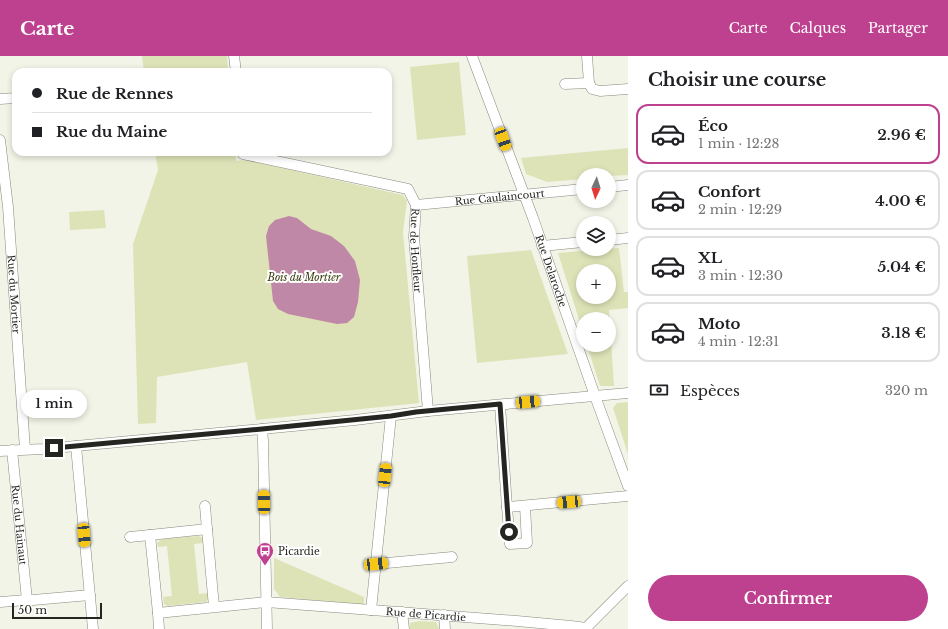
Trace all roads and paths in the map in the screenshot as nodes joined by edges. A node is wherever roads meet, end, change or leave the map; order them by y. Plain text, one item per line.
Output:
1 (234, 56) edge
2 (472, 56) edge
3 (587, 56) edge
4 (236, 68) edge
5 (589, 82) junction
6 (565, 84) dead end
7 (628, 88) edge
8 (12, 98) edge
9 (0, 99) edge
10 (0, 140) edge
11 (252, 156) edge
12 (3, 180) edge
13 (628, 185) edge
14 (616, 186) edge
15 (576, 190) edge
16 (524, 195) junction
17 (416, 206) junction
18 (628, 238) edge
19 (616, 239) edge
20 (576, 243) edge
21 (542, 246) junction
22 (628, 393) edge
23 (594, 396) junction
24 (500, 404) junction
25 (428, 411) junction
26 (391, 416) junction
27 (262, 429) junction
28 (76, 446) junction
29 (25, 449) junction
30 (12, 450) junction
31 (0, 451) edge
32 (628, 486) edge
33 (628, 496) edge
34 (205, 506) dead end
35 (525, 506) junction
36 (507, 507) junction
37 (207, 529) junction
38 (150, 535) junction
39 (130, 537) dead end
40 (452, 557) dead end
41 (376, 564) junction
42 (626, 589) edge
43 (90, 595) junction
44 (27, 600) junction
45 (0, 602) edge
46 (266, 602) junction
47 (214, 607) junction
48 (371, 610) junction
49 (402, 612) junction
50 (158, 613) junction
51 (444, 615) junction
52 (518, 625) edge
53 (93, 629) edge
54 (159, 629) edge
55 (266, 629) edge
56 (404, 629) edge
57 (446, 629) edge
58 (586, 629) edge

1 - 4 street
2 - 16 street, Rue Delaroche
3 - 5 street
5 - 6 street
5 - 7 street
8 - 9 street
10 - 12 street, Rue du Mortier
11 - 17 street, Rue de Honfleur
12 - 29 street, Rue du Mortier
13 - 14 street
15 - 16 street, Rue Caulaincourt
16 - 17 street, Rue Caulaincourt
16 - 21 street, Rue Delaroche
17 - 25 street, Rue de Honfleur
18 - 19 street
20 - 21 street
21 - 23 street, Rue Delaroche
22 - 23 street
23 - 24 street
23 - 32 street, Rue Delaroche
24 - 25 street
24 - 36 street
25 - 26 street
26 - 27 street
26 - 41 street
27 - 28 street
27 - 46 street
28 - 29 street
28 - 43 street
29 - 30 street
30 - 31 street
30 - 44 street, Rue du Hainaut
33 - 35 street
34 - 37 street
35 - 36 street
35 - 36 street
37 - 38 street
37 - 47 street
38 - 39 street
38 - 50 street
40 - 41 street
41 - 48 street
42 - 58 street, Rue de Picardie
43 - 44 street
43 - 53 street
44 - 45 street
46 - 47 street, Rue de Picardie
46 - 48 street, Rue de Picardie
46 - 55 street
47 - 50 street, Rue de Picardie
48 - 49 street, Rue de Picardie
49 - 51 street, Rue de Picardie
49 - 56 street
50 - 54 street
51 - 52 street, Rue de Picardie
51 - 57 street
52 - 58 street, Rue de Picardie

